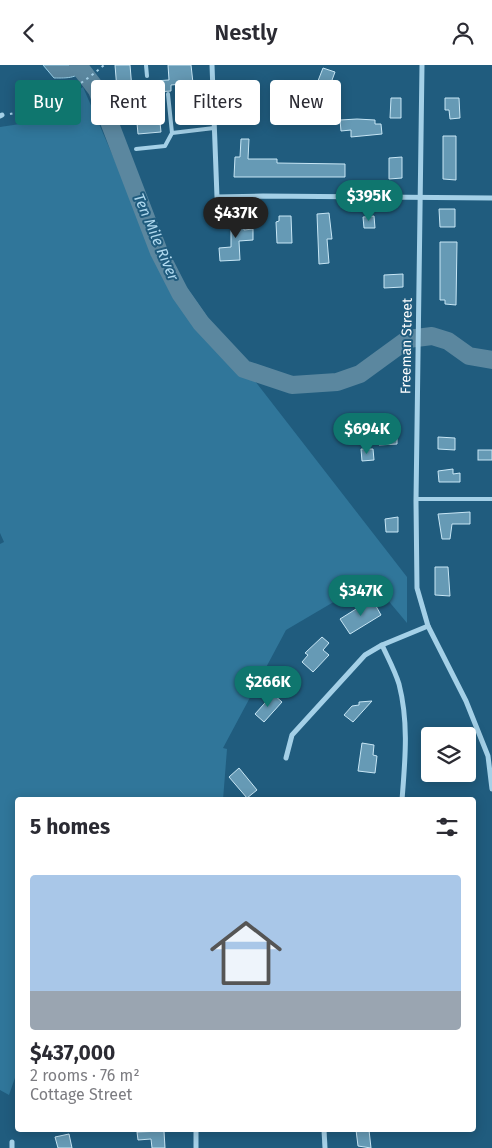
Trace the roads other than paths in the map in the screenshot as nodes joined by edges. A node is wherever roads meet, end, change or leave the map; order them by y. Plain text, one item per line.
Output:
1 (146, 65) edge
2 (212, 65) edge
3 (422, 65) edge
4 (147, 77) dead end
5 (168, 94) dead end
6 (214, 128) junction
7 (172, 133) junction
8 (136, 149) dead end
9 (420, 198) junction
10 (492, 198) edge
11 (416, 499) junction
12 (492, 499) edge
13 (428, 626) junction
14 (382, 645) junction
15 (286, 758) dead end
16 (492, 789) edge
17 (402, 797) edge
18 (196, 1132) edge
19 (324, 1132) edge
20 (12, 1142) dead end
21 (12, 1148) edge
22 (196, 1148) edge
23 (325, 1148) edge

1 - 4 lane
2 - 6 street
3 - 9 street, Freeman Street
5 - 7 lane
6 - 7 lane
6 - 9 street
7 - 8 lane
9 - 10 street
9 - 11 street, Freeman Street
11 - 12 lane
11 - 13 street, Freeman Street
13 - 14 street
13 - 16 street, Freeman Street
14 - 15 street
14 - 17 street
18 - 22 street
19 - 23 street
20 - 21 street

